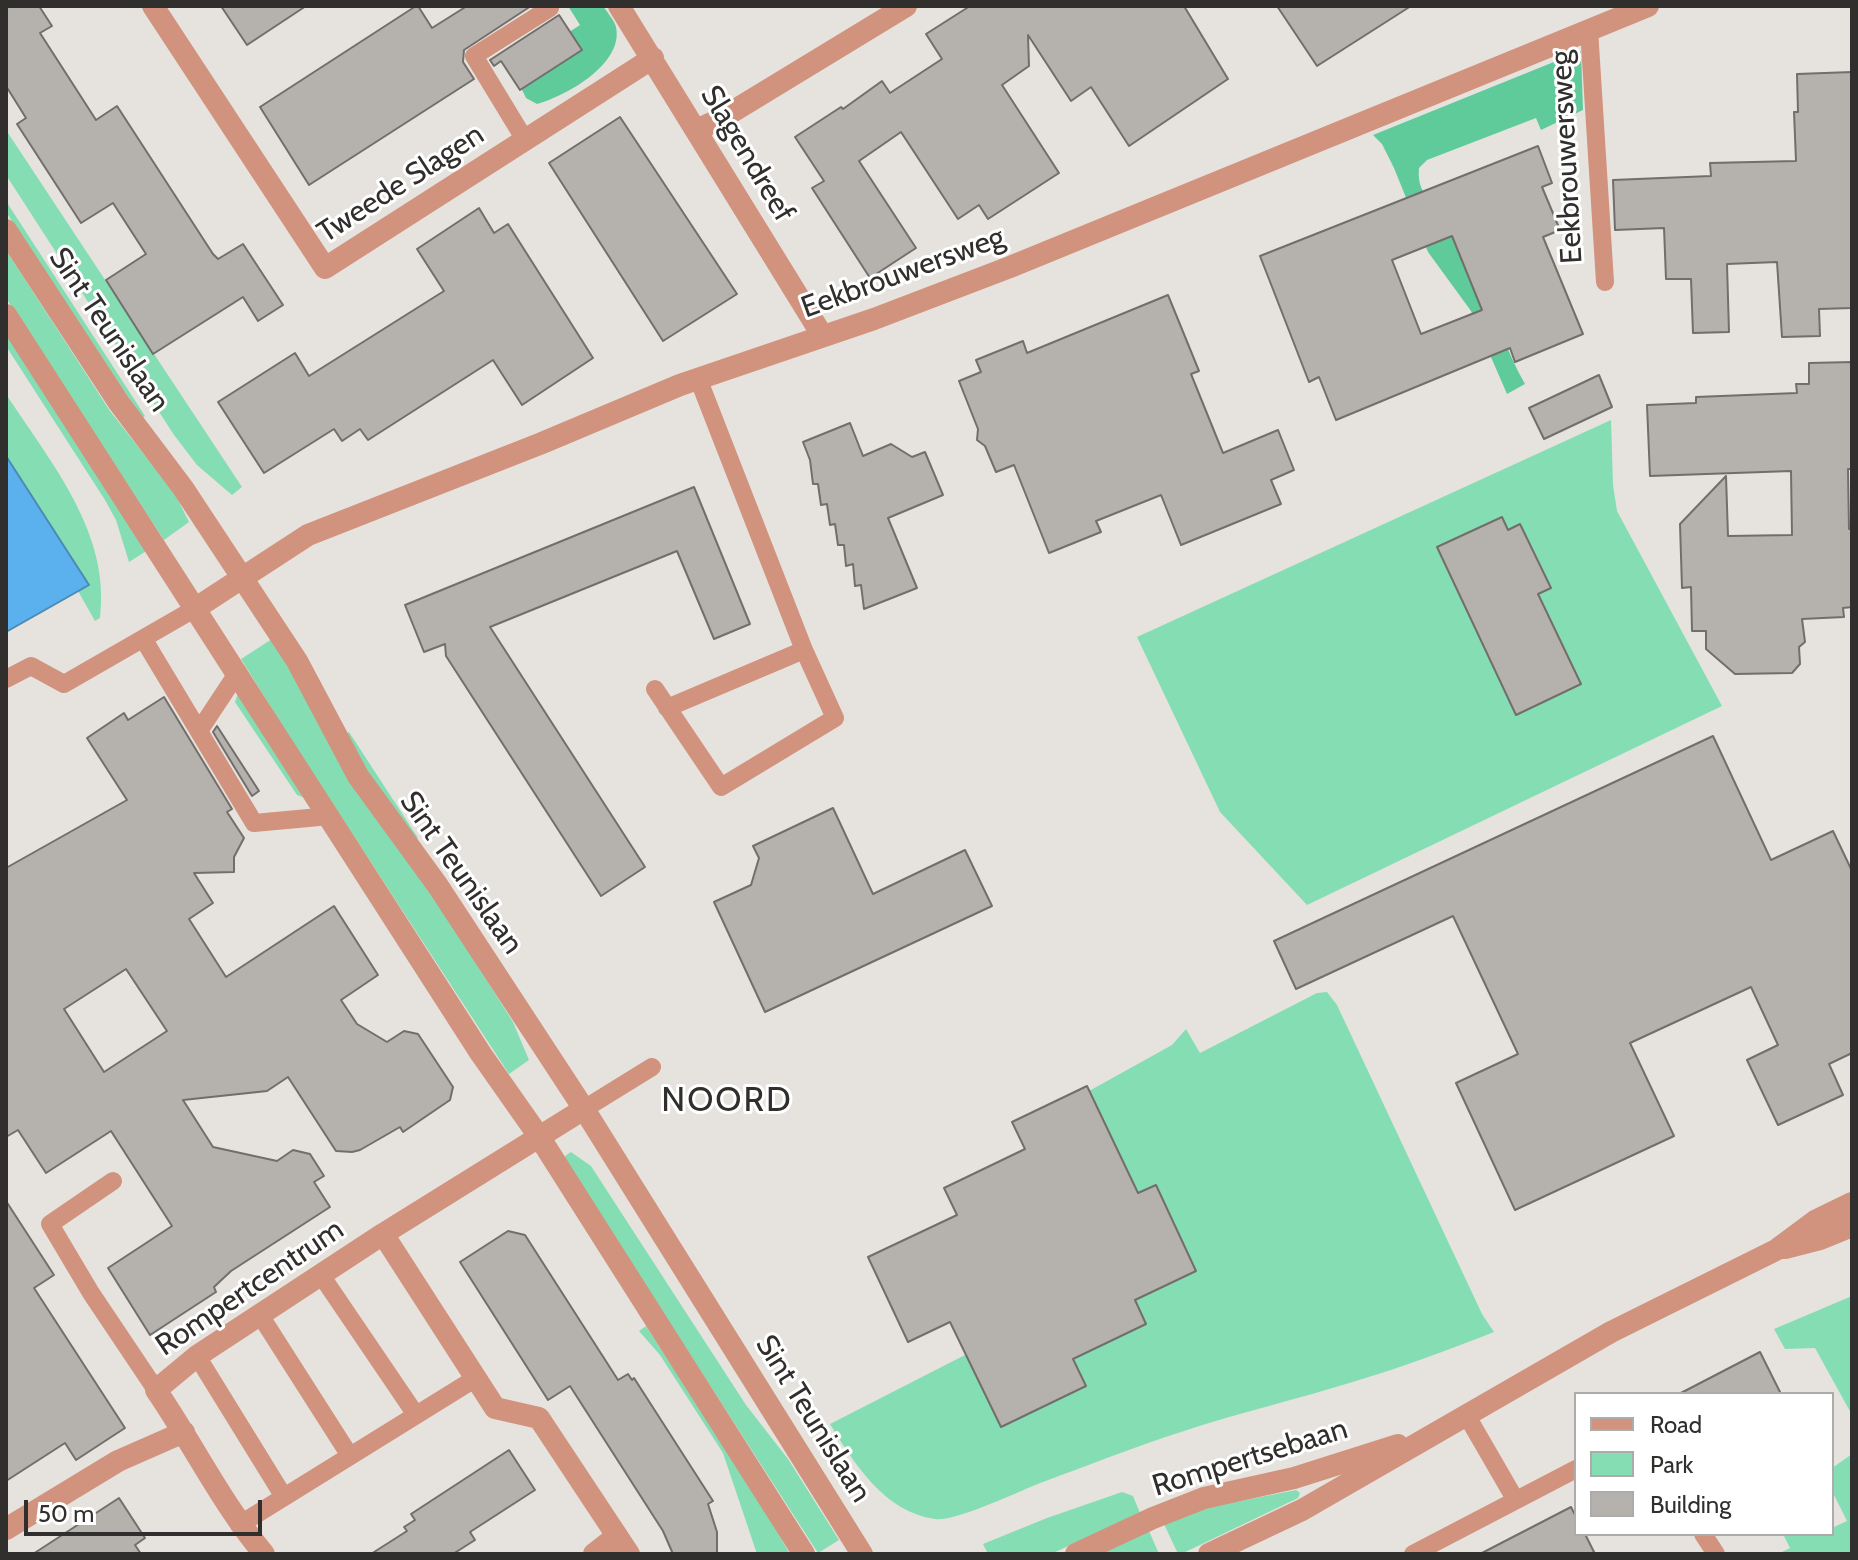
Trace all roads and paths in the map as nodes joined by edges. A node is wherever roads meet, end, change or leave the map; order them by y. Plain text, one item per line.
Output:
1 (153, 6) edge
2 (619, 6) edge
3 (906, 6) edge
4 (1648, 6) edge
5 (550, 8) dead end
6 (1589, 29) junction
7 (653, 58) junction
8 (697, 130) junction
9 (525, 140) junction
10 (6, 230) edge
11 (1605, 282) dead end
12 (6, 315) edge
13 (822, 335) junction
14 (698, 378) junction
15 (242, 578) junction
16 (196, 608) junction
17 (144, 640) junction
18 (804, 650) junction
19 (238, 672) junction
20 (6, 679) edge
21 (655, 689) dead end
22 (667, 708) junction
23 (199, 731) junction
24 (330, 816) junction
25 (652, 1067) dead end
26 (584, 1109) junction
27 (540, 1138) junction
28 (113, 1181) dead end
29 (1852, 1203) edge
30 (1852, 1226) edge
31 (383, 1234) junction
32 (1776, 1250) junction
33 (321, 1275) junction
34 (260, 1315) junction
35 (197, 1356) junction
36 (476, 1378) junction
37 (156, 1390) junction
38 (416, 1415) junction
39 (1467, 1416) junction
40 (1445, 1430) junction
41 (184, 1432) junction
42 (350, 1456) junction
43 (1574, 1470) edge
44 (284, 1497) junction
45 (1515, 1499) junction
46 (239, 1525) junction
47 (6, 1529) edge
48 (1704, 1536) edge
49 (623, 1545) edge
50 (264, 1554) edge
51 (594, 1554) edge
52 (804, 1554) edge
53 (862, 1554) edge
54 (1076, 1554) edge
55 (1209, 1554) edge
56 (1413, 1554) edge
57 (1716, 1554) edge

1 - 9 street, Tweede Slagen
2 - 7 street, Slagendreef
3 - 8 street
4 - 6 street, Eekbrouwersweg
5 - 9 lane
6 - 11 lane, Eekbrouwersweg
6 - 13 street, Eekbrouwersweg
7 - 8 street, Slagendreef
7 - 9 street, Tweede Slagen
8 - 13 street, Slagendreef
10 - 15 street, Sint Teunislaan
12 - 16 street
13 - 14 street, Eekbrouwersweg
14 - 15 street, Eekbrouwersweg
14 - 18 lane
15 - 16 street, Eekbrouwersweg
15 - 26 street, Sint Teunislaan
16 - 17 lane
16 - 19 street
17 - 20 lane
17 - 23 lane
18 - 22 lane
18 - 22 lane
19 - 23 lane
19 - 24 street
21 - 22 lane
23 - 24 lane
24 - 27 street
25 - 26 lane
26 - 27 street, Rompertcentrum
26 - 53 street, Sint Teunislaan
27 - 31 street, Rompertcentrum
27 - 52 street
28 - 37 lane
29 - 32 street, Rompertsebaan
30 - 32 street, Rompertsebaan
31 - 33 street, Rompertcentrum
31 - 36 street, Rompertcentrum
32 - 39 street, Rompertsebaan
33 - 34 street, Rompertcentrum
33 - 38 lane
34 - 35 street, Rompertcentrum
34 - 42 lane
35 - 37 street, Rompertcentrum
35 - 44 lane
36 - 38 lane
36 - 49 street, Rompertcentrum
37 - 41 street, Rompertcentrum
38 - 42 lane
39 - 40 street, Rompertsebaan
39 - 45 lane
40 - 54 street, Rompertsebaan
40 - 55 street, Rompertsebaan
41 - 46 street, Rompertcentrum
41 - 47 street
42 - 44 lane
43 - 45 lane
44 - 46 lane
45 - 56 lane
46 - 50 street, Rompertcentrum
48 - 57 lane
49 - 51 street

